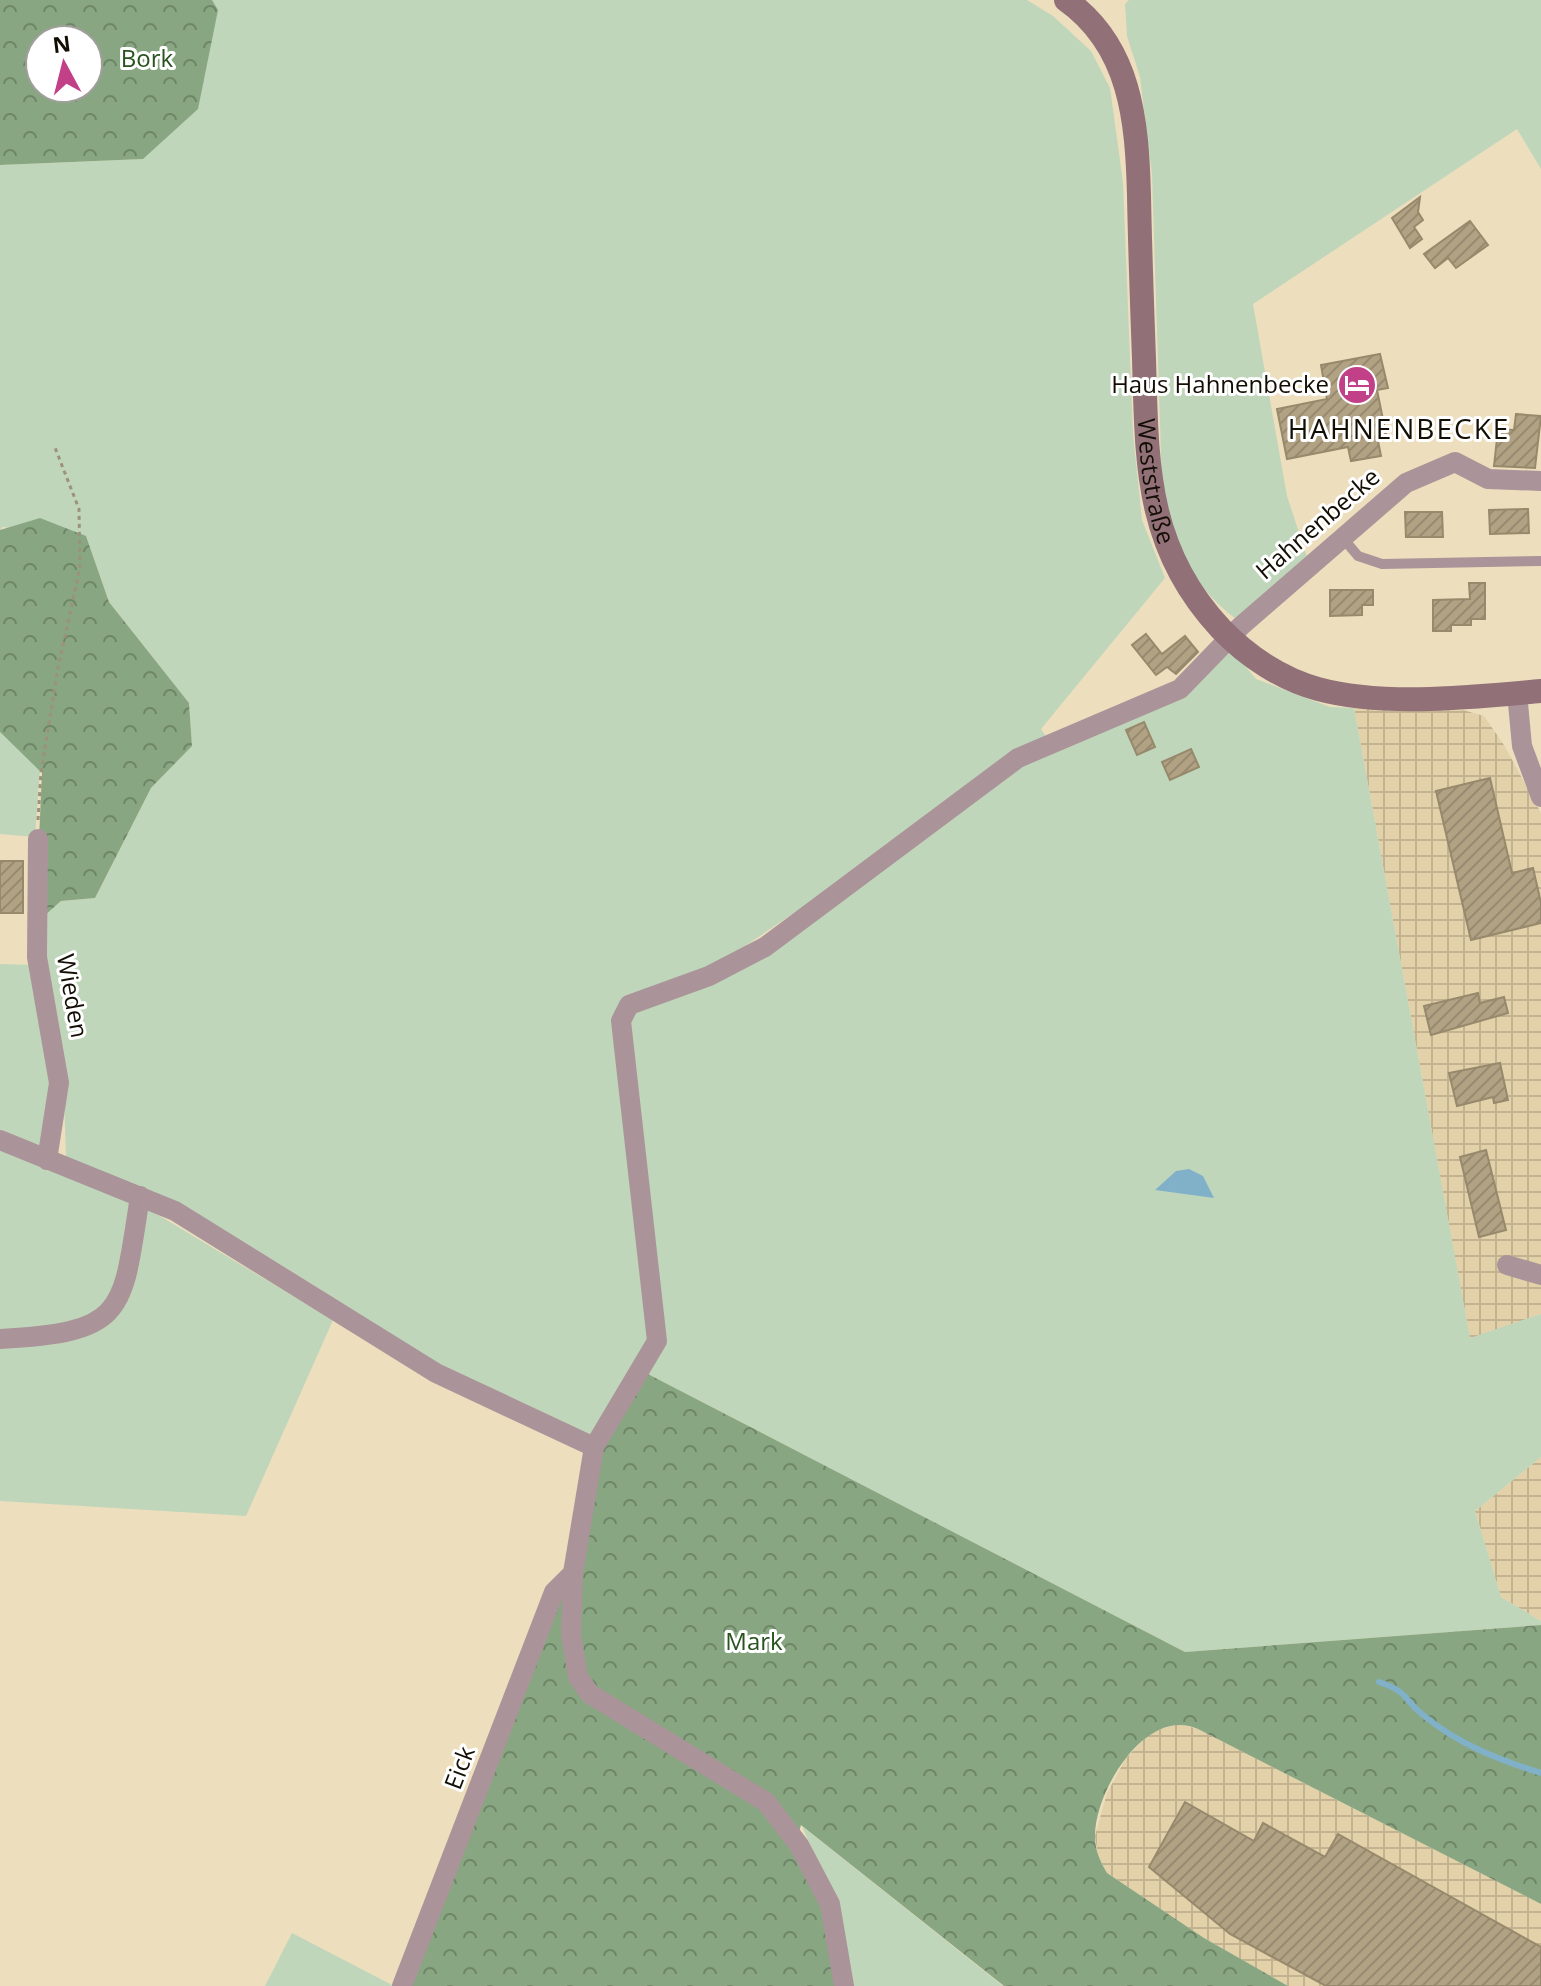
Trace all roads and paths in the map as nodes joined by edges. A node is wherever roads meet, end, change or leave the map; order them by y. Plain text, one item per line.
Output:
1 (1066, 0) edge
2 (54, 445) dead end
3 (1541, 481) edge
4 (1342, 537) junction
5 (1541, 561) edge
6 (1230, 639) junction
7 (1529, 692) edge
8 (1541, 797) edge
9 (38, 839) joint
10 (0, 1140) edge
11 (47, 1160) junction
12 (140, 1196) junction
13 (1507, 1265) dead end
14 (1541, 1275) edge
15 (0, 1339) edge
16 (594, 1447) junction
17 (573, 1573) junction
18 (402, 1986) edge
19 (844, 1986) edge

1 - 6 main road, Weststraße
2 - 9 path
3 - 4 street, Hahnenbecke
4 - 5 lane
4 - 6 street, Hahnenbecke
6 - 7 main road, Weststraße
6 - 16 street, Hahnenbecke
7 - 8 street
9 - 11 street, Wieden
10 - 11 street
11 - 12 street
12 - 15 street
12 - 16 street
13 - 14 street
16 - 17 street
17 - 18 street, Eick
17 - 19 street

